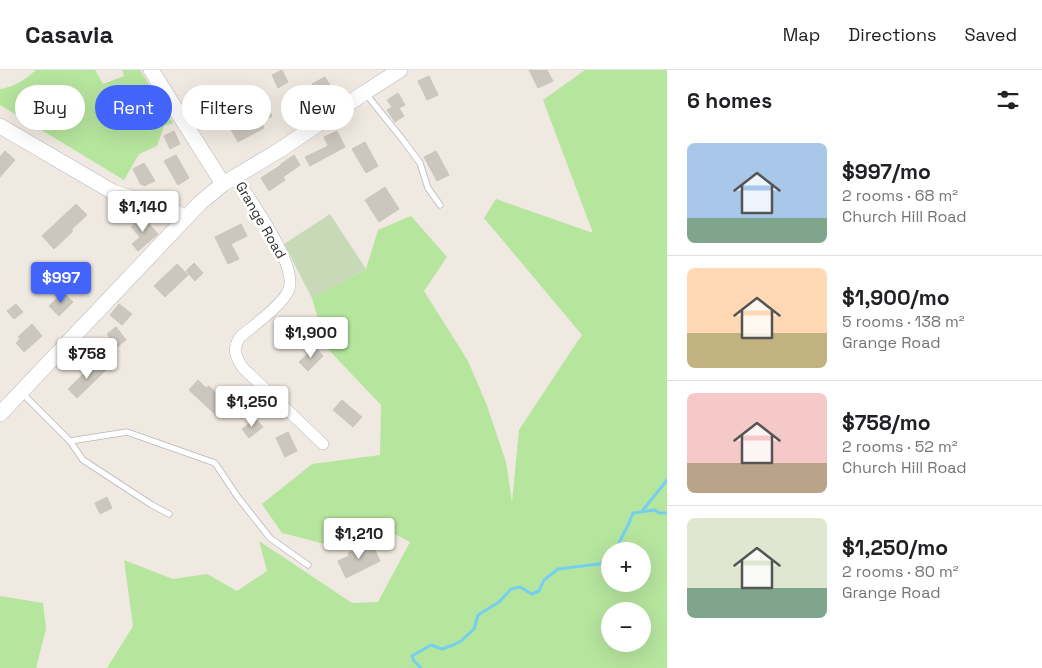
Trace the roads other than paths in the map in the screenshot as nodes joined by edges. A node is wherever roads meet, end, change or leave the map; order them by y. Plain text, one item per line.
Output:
1 (151, 70) edge
2 (400, 70) edge
3 (364, 93) junction
4 (0, 126) edge
5 (229, 181) junction
6 (440, 205) dead end
7 (185, 218) junction
8 (21, 392) junction
9 (0, 414) edge
10 (70, 441) junction
11 (323, 444) dead end
12 (169, 514) dead end
13 (308, 564) dead end

1 - 5 street
2 - 3 street
3 - 5 street
3 - 6 lane
4 - 7 street
5 - 7 street
5 - 11 street, Grange Road
7 - 8 street
8 - 9 street
8 - 10 lane
10 - 12 lane
10 - 13 lane

